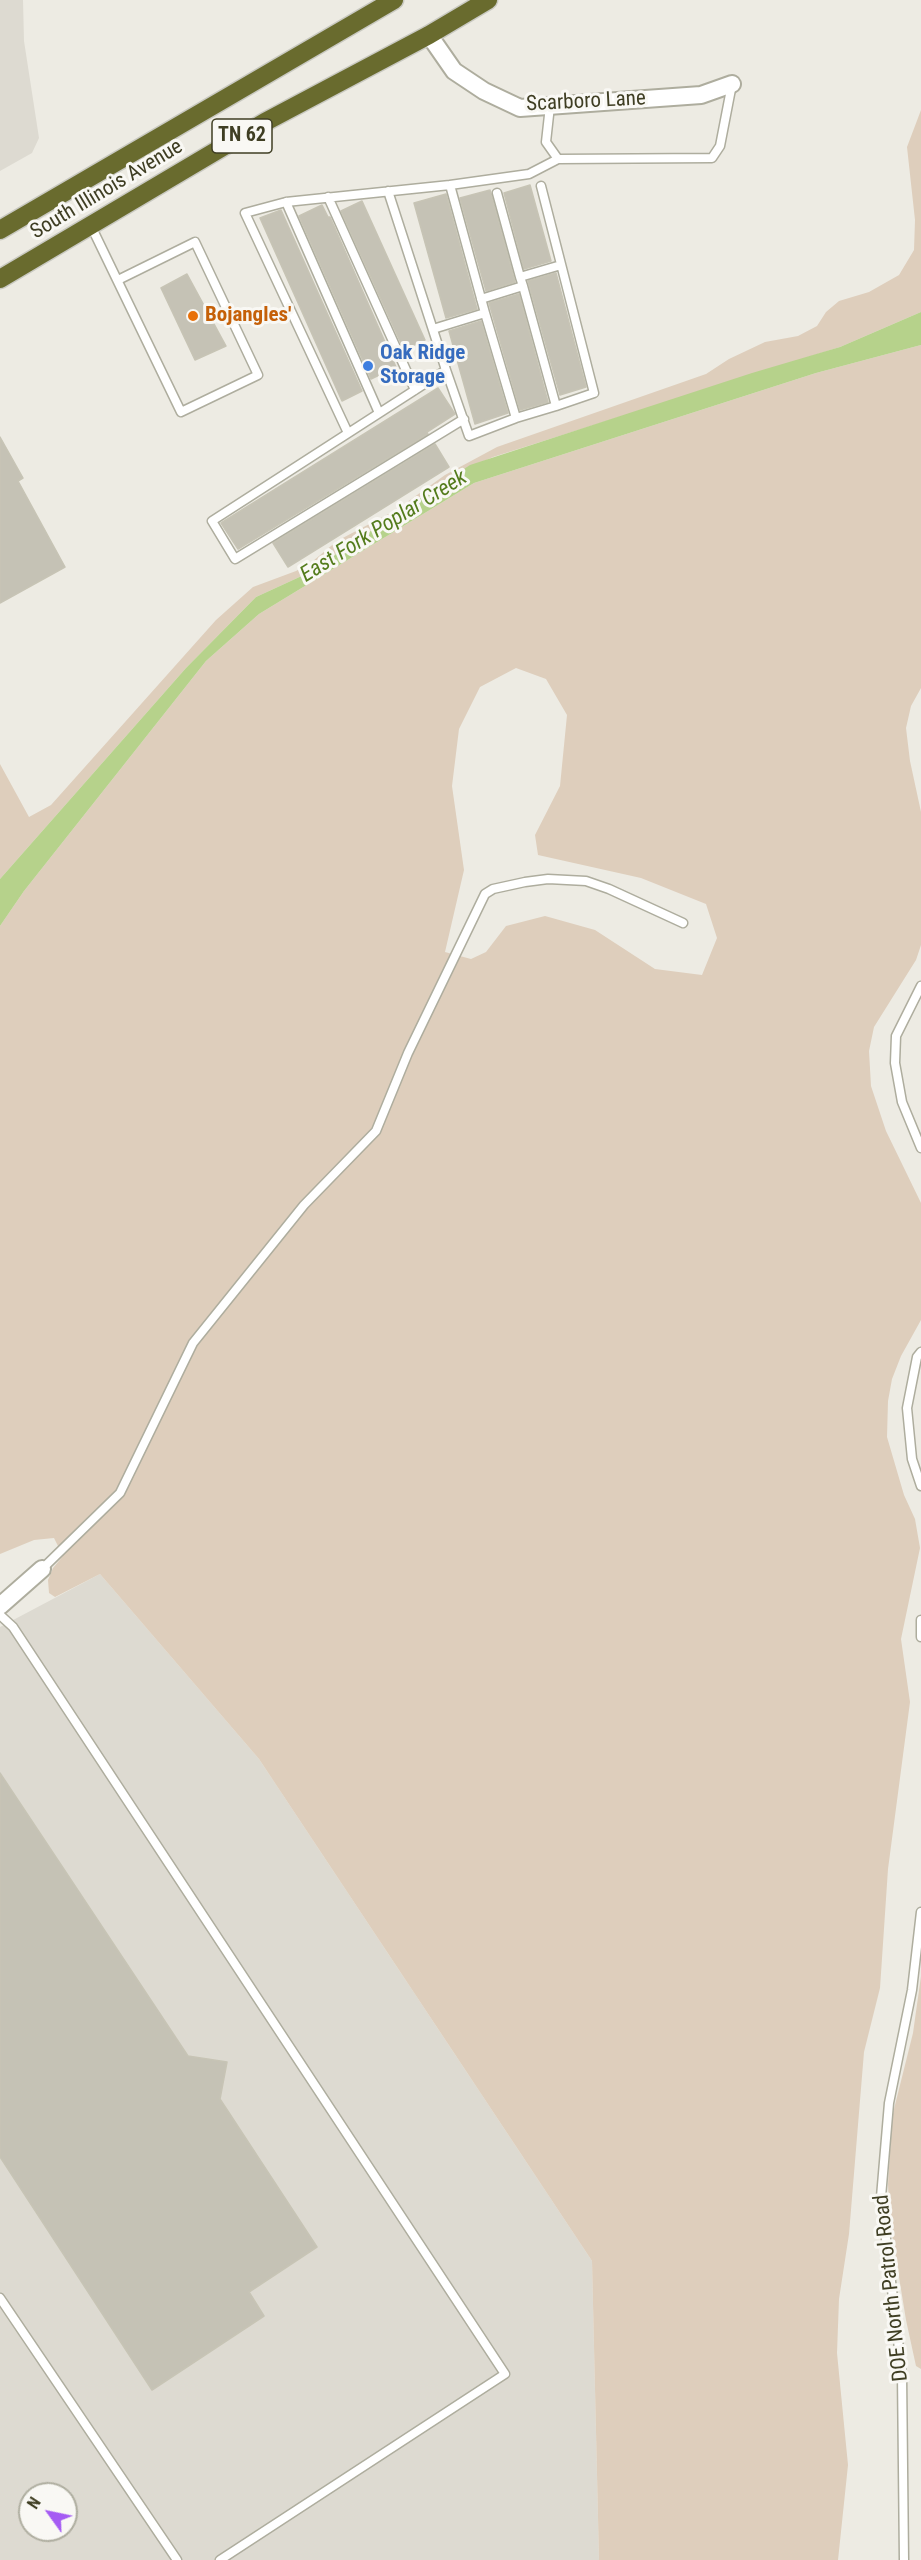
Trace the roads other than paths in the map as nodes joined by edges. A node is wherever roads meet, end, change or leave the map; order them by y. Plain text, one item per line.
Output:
1 (394, 0) edge
2 (488, 0) edge
3 (429, 35) junction
4 (732, 84) joint
5 (550, 106) junction
6 (558, 159) junction
7 (450, 185) junction
8 (541, 186) dead end
9 (388, 191) junction
10 (497, 193) dead end
11 (328, 197) junction
12 (286, 202) junction
13 (91, 226) junction
14 (0, 230) edge
15 (561, 265) junction
16 (0, 279) edge
17 (117, 280) junction
18 (522, 282) junction
19 (481, 299) junction
20 (485, 313) junction
21 (433, 329) junction
22 (446, 370) junction
23 (415, 390) junction
24 (556, 406) junction
25 (380, 413) junction
26 (516, 418) junction
27 (464, 419) junction
28 (348, 433) junction
29 (683, 923) dead end
30 (921, 986) edge
31 (921, 1148) edge
32 (921, 1352) edge
33 (921, 1486) edge
34 (42, 1569) joint
35 (0, 1606) edge
36 (0, 1615) edge
37 (921, 1620) edge
38 (921, 1637) edge
39 (921, 1912) edge
40 (0, 2298) edge
41 (177, 2560) edge
42 (220, 2560) edge
43 (904, 2560) edge

1 - 14 highway, South Illinois Avenue
2 - 3 highway, South Illinois Avenue / TN 62
3 - 5 street, Scarboro Lane
3 - 13 highway, South Illinois Avenue / TN 62
4 - 5 street, Scarboro Lane
4 - 6 lane
5 - 6 lane
6 - 7 lane
7 - 9 lane
7 - 19 lane
8 - 15 lane
9 - 11 lane
9 - 21 lane
10 - 18 lane
11 - 12 lane
11 - 23 lane
12 - 25 lane
12 - 28 lane
13 - 16 highway, South Illinois Avenue / TN 62
13 - 17 lane
15 - 18 lane
15 - 24 lane
17 - 17 lane
18 - 19 lane
18 - 24 lane
19 - 20 lane
20 - 21 lane
20 - 26 lane
21 - 22 lane
22 - 23 lane
22 - 27 lane
23 - 25 lane
24 - 26 lane
25 - 28 lane
26 - 27 lane
27 - 28 lane
29 - 34 lane
30 - 31 lane
32 - 33 lane
34 - 35 street
36 - 42 lane
37 - 38 lane
39 - 43 lane, DOE North Patrol Road
40 - 41 lane

